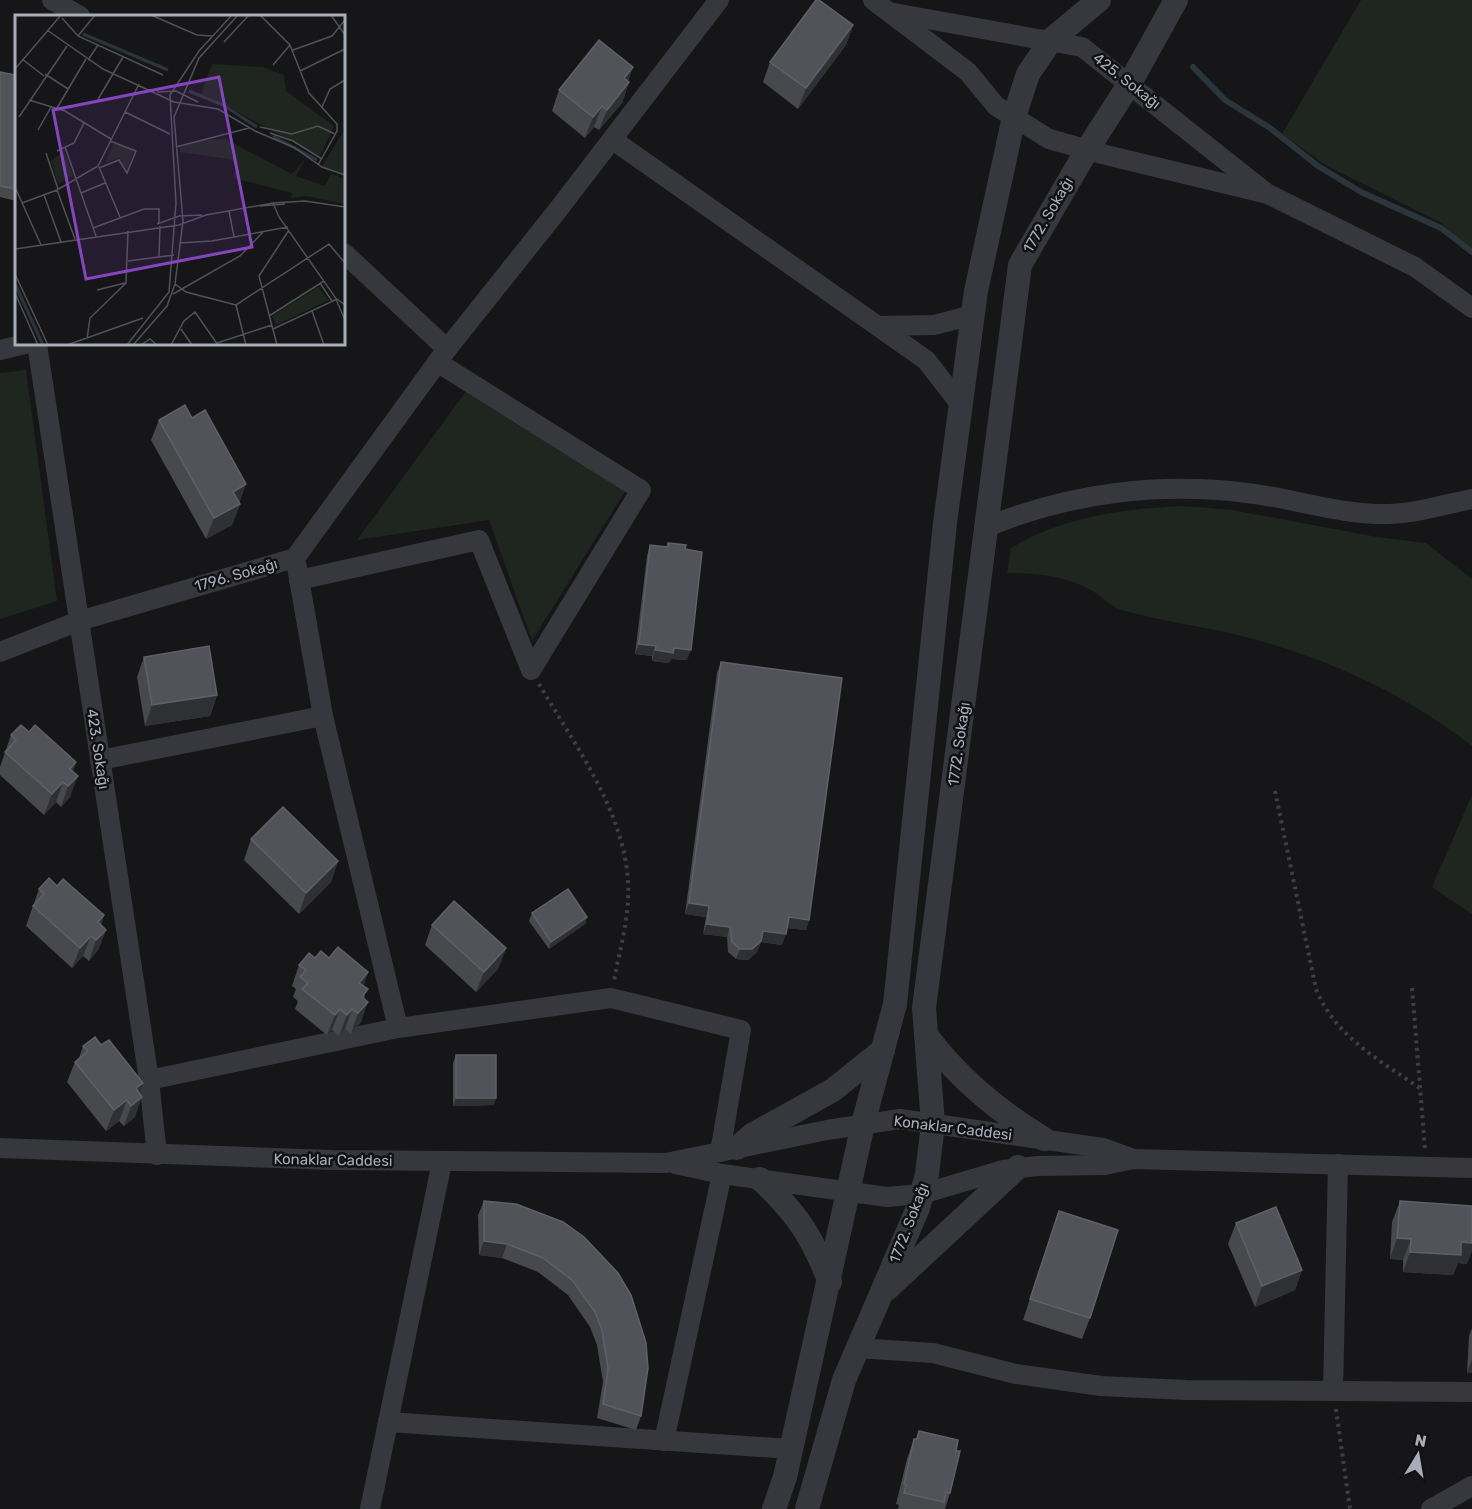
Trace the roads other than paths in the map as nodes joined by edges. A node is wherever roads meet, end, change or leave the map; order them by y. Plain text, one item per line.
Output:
1 (52, 0) edge
2 (719, 0) edge
3 (1099, 0) edge
4 (1176, 0) edge
5 (881, 6) edge
6 (78, 15) edge
7 (1052, 40) junction
8 (1130, 83) junction
9 (1014, 117) junction
10 (613, 140) junction
11 (1086, 150) junction
12 (1268, 194) junction
13 (345, 254) edge
14 (1472, 308) edge
15 (973, 315) junction
16 (880, 326) junction
17 (22, 345) edge
18 (37, 345) edge
19 (0, 350) edge
20 (442, 356) junction
21 (961, 405) junction
22 (1472, 499) edge
23 (987, 527) junction
24 (295, 558) junction
25 (299, 580) junction
26 (79, 621) junction
27 (0, 652) edge
28 (323, 716) junction
29 (100, 760) junction
30 (398, 1028) junction
31 (926, 1035) junction
32 (883, 1050) junction
33 (149, 1080) junction
34 (864, 1124) junction
35 (933, 1124) junction
36 (1044, 1139) junction
37 (0, 1148) edge
38 (728, 1150) junction
39 (157, 1155) junction
40 (1133, 1159) junction
41 (442, 1162) junction
42 (666, 1163) junction
43 (1338, 1164) junction
44 (1018, 1167) junction
45 (1472, 1168) edge
46 (722, 1174) junction
47 (760, 1179) junction
48 (850, 1193) junction
49 (922, 1194) junction
50 (830, 1282) junction
51 (878, 1297) junction
52 (857, 1348) junction
53 (1333, 1391) junction
54 (1472, 1392) edge
55 (388, 1422) junction
56 (664, 1441) junction
57 (791, 1449) junction
58 (1472, 1486) edge
59 (370, 1509) edge
60 (774, 1509) edge
61 (807, 1509) edge
62 (1431, 1509) edge

1 - 6 street
2 - 10 street, 1796. Sokağı
3 - 7 street
4 - 8 street, 1772. Sokağı
5 - 7 street, 425. Sokağı
5 - 9 street, 425. Sokağı
7 - 8 street, 425. Sokağı
7 - 9 street
8 - 11 street, 1772. Sokağı
8 - 12 street, 425. Sokağı
9 - 11 street, 425. Sokağı
9 - 15 street
10 - 16 street
10 - 20 street, 1796. Sokağı
11 - 12 street, 425. Sokağı
11 - 23 street, 1772. Sokağı
12 - 14 street, 425. Sokağı
13 - 20 street
15 - 16 street
15 - 21 street
16 - 21 street
17 - 19 street
18 - 26 street, 423. Sokağı
20 - 24 street, 1796. Sokağı
20 - 25 street
21 - 32 street
22 - 23 street
23 - 31 street, 1772. Sokağı
24 - 25 street
24 - 26 street, 1796. Sokağı
25 - 28 street
26 - 27 street, 1796. Sokağı
26 - 29 street, 423. Sokağı
28 - 29 street
28 - 30 street
29 - 33 street, 423. Sokağı
30 - 33 street
30 - 38 street
31 - 35 street, 1772. Sokağı
31 - 36 street
32 - 34 street
32 - 38 street
33 - 39 street, 423. Sokağı
34 - 35 street, Konaklar Caddesi
34 - 38 street, Konaklar Caddesi
34 - 48 street
35 - 36 street, Konaklar Caddesi
35 - 49 street, 1772. Sokağı
36 - 40 street, Konaklar Caddesi
37 - 39 street, Konaklar Caddesi
38 - 42 street, Konaklar Caddesi
39 - 41 street, Konaklar Caddesi
40 - 43 street, Konaklar Caddesi
40 - 44 street, Konaklar Caddesi
41 - 42 street, Konaklar Caddesi
41 - 55 street
42 - 46 street, Konaklar Caddesi
43 - 45 street, Konaklar Caddesi
43 - 53 street
44 - 49 street, Konaklar Caddesi
44 - 51 street
46 - 47 street, Konaklar Caddesi
46 - 56 street
47 - 48 street, Konaklar Caddesi
47 - 50 street
48 - 49 street, Konaklar Caddesi
48 - 50 street
49 - 51 street, 1772. Sokağı
50 - 57 street
51 - 52 street, 1772. Sokağı
52 - 53 street
52 - 61 street, 1772. Sokağı
53 - 54 street
55 - 56 street
55 - 59 street
56 - 57 street
57 - 60 street
58 - 62 street

